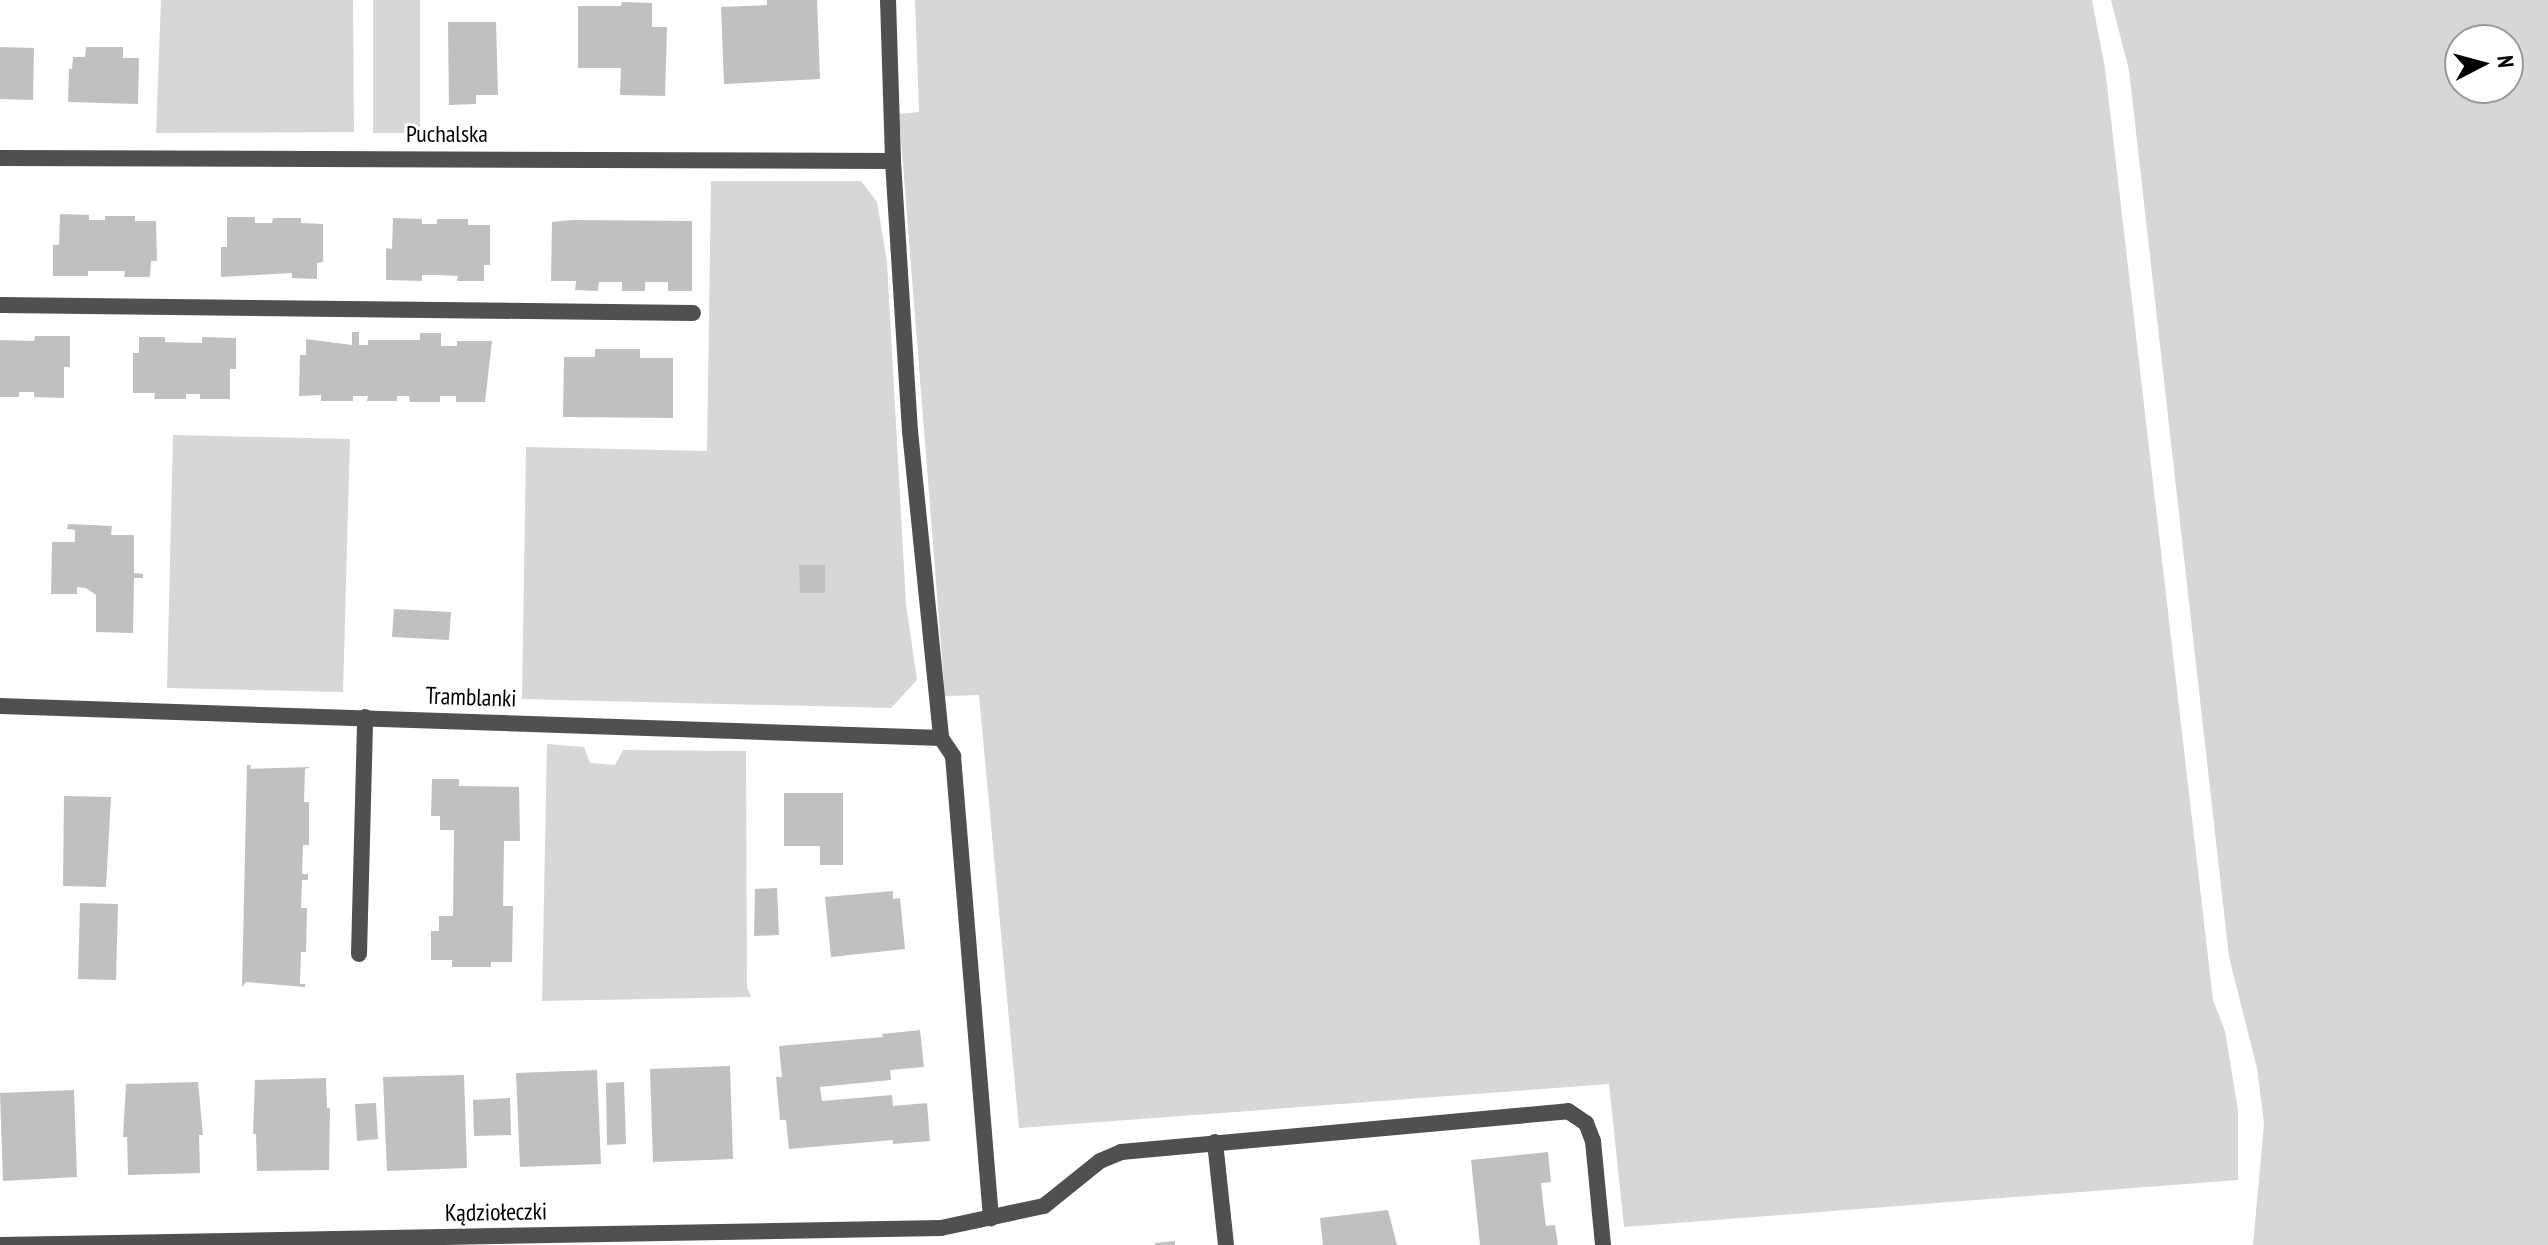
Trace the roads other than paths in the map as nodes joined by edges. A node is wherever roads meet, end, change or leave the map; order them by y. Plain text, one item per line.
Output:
1 (888, 0) edge
2 (0, 158) edge
3 (893, 161) junction
4 (0, 305) edge
5 (693, 313) dead end
6 (0, 706) edge
7 (365, 717) junction
8 (941, 738) junction
9 (359, 954) dead end
10 (1215, 1142) junction
11 (991, 1218) junction
12 (0, 1245) edge
13 (1226, 1245) edge
14 (1603, 1245) edge

1 - 3 street
2 - 3 street, Puchalska
3 - 8 street
4 - 5 street
6 - 7 street, Tramblanki
7 - 8 street, Tramblanki
7 - 9 street
8 - 11 street
10 - 11 street, Kądziołeczki
10 - 13 street
10 - 14 street, Kądziołeczki
11 - 12 street, Kądziołeczki

